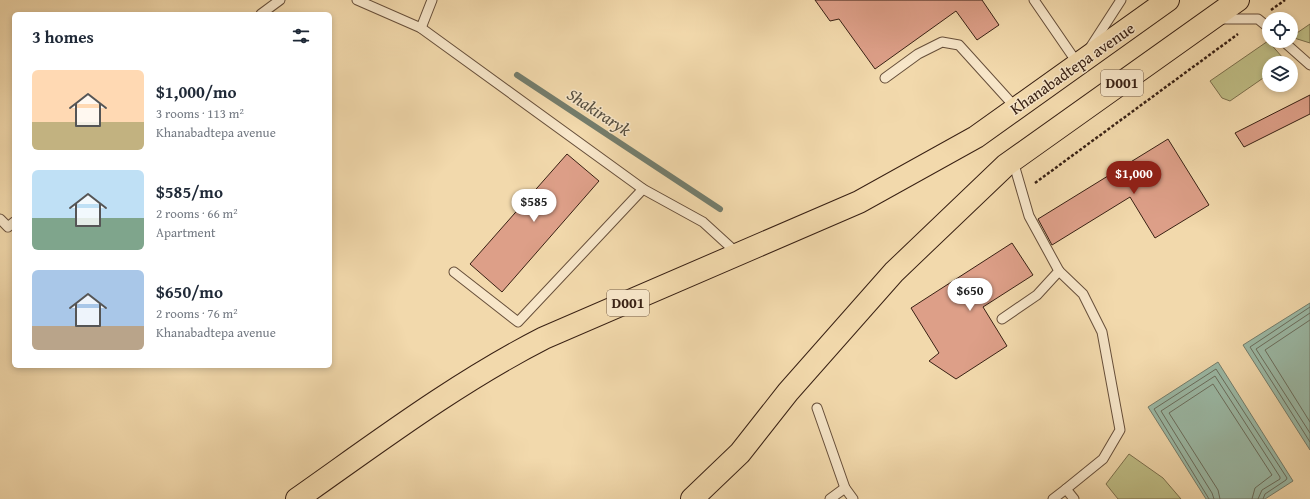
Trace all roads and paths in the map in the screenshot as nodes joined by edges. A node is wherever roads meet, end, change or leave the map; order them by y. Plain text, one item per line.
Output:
1 (280, 0) edge
2 (357, 0) edge
3 (432, 0) edge
4 (1034, 0) edge
5 (1121, 0) edge
6 (1168, 0) edge
7 (1238, 0) edge
8 (1284, 0) edge
9 (264, 12) edge
10 (1211, 19) junction
11 (1258, 19) junction
12 (1262, 22) edge
13 (421, 28) junction
14 (1291, 48) edge
15 (1080, 62) junction
16 (1310, 65) edge
17 (886, 78) dead end
18 (1016, 108) junction
19 (1009, 163) junction
20 (643, 189) junction
21 (1022, 193) junction
22 (0, 219) edge
23 (11, 224) edge
24 (0, 233) edge
25 (738, 253) junction
26 (1059, 271) junction
27 (454, 272) dead end
28 (1002, 319) dead end
29 (817, 408) dead end
30 (845, 488) junction
31 (1066, 489) junction
32 (297, 499) edge
33 (692, 499) edge
34 (830, 499) edge
35 (853, 499) edge
36 (1053, 499) edge
37 (1074, 499) edge

1 - 9 lane
2 - 13 lane
3 - 13 lane
4 - 15 lane
5 - 15 lane
6 - 15 highway, Khanabadtepa avenue / D001
7 - 10 highway, D001
8 - 11 path
10 - 11 lane
10 - 19 highway, D001
11 - 12 lane
11 - 21 path
13 - 20 lane
14 - 16 lane
15 - 18 highway, Khanabadtepa avenue / D001
17 - 18 lane
18 - 25 highway, Khanabadtepa avenue / D001
19 - 21 lane
19 - 33 highway, D001
20 - 25 lane
20 - 27 lane
21 - 26 lane
22 - 23 lane
23 - 24 lane
25 - 32 highway, D001
26 - 28 lane
26 - 31 lane
29 - 30 lane
30 - 34 lane
30 - 35 lane
31 - 36 lane
31 - 37 lane

